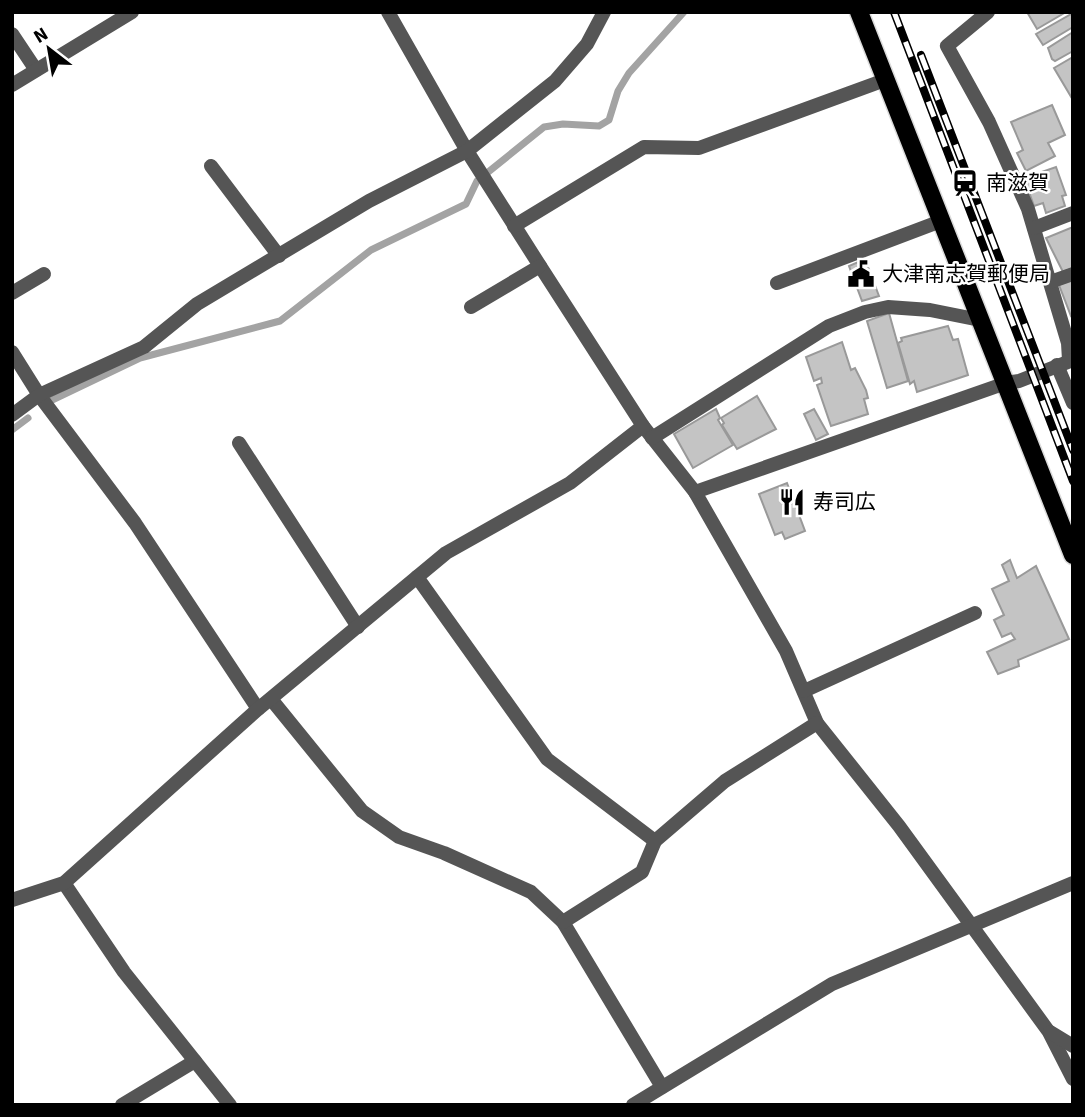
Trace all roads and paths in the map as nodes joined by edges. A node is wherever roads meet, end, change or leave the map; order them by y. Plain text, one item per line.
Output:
1 (131, 12) edge
2 (388, 12) edge
3 (604, 12) edge
4 (859, 12) edge
5 (988, 12) edge
6 (12, 33) edge
7 (36, 70) junction
8 (885, 80) junction
9 (12, 85) edge
10 (471, 157) junction
11 (211, 166) dead end
12 (1073, 213) edge
13 (941, 221) junction
14 (514, 226) junction
15 (1034, 228) junction
16 (279, 256) junction
17 (540, 266) junction
18 (44, 274) dead end
19 (1073, 274) edge
20 (1050, 282) junction
21 (777, 283) dead end
22 (12, 293) edge
23 (471, 307) dead end
24 (980, 320) junction
25 (12, 352) edge
26 (1066, 362) edge
27 (1006, 383) junction
28 (39, 395) junction
29 (1073, 403) edge
30 (12, 415) edge
31 (643, 426) junction
32 (652, 438) junction
33 (239, 443) dead end
34 (695, 492) junction
35 (1073, 555) edge
36 (418, 577) junction
37 (975, 613) dead end
38 (358, 627) junction
39 (804, 691) junction
40 (271, 699) junction
41 (258, 709) junction
42 (817, 723) junction
43 (655, 841) junction
44 (64, 883) junction
45 (1073, 883) edge
46 (12, 900) edge
47 (563, 922) junction
48 (970, 926) junction
49 (1049, 1032) junction
50 (1073, 1046) edge
51 (195, 1061) junction
52 (1073, 1079) edge
53 (662, 1087) junction
54 (122, 1105) edge
55 (230, 1105) edge
56 (633, 1105) edge

1 - 7 street
2 - 10 street
3 - 10 street
4 - 8 main road
5 - 15 street
6 - 7 street
7 - 9 street
8 - 13 main road
8 - 14 street
10 - 14 street
10 - 16 street
11 - 16 street
12 - 15 street
13 - 21 street
13 - 24 main road
14 - 17 street
15 - 20 street
16 - 28 street
17 - 23 street
17 - 31 street
18 - 22 street
19 - 20 street
20 - 26 street
24 - 27 main road
24 - 32 street
25 - 28 street
26 - 27 street
26 - 29 street
27 - 34 street
27 - 35 main road
28 - 30 street
28 - 41 street
31 - 32 street
31 - 36 street
32 - 34 street
33 - 38 street
34 - 39 street
36 - 38 street
36 - 43 street
37 - 39 street
38 - 40 street
39 - 42 street
40 - 41 street
40 - 47 street
41 - 44 street
42 - 43 street
42 - 48 street
43 - 47 street
44 - 46 street
44 - 51 street
45 - 48 street
47 - 53 street
48 - 49 street
48 - 53 street
49 - 50 street
49 - 52 street
51 - 54 street
51 - 55 street
53 - 56 street

